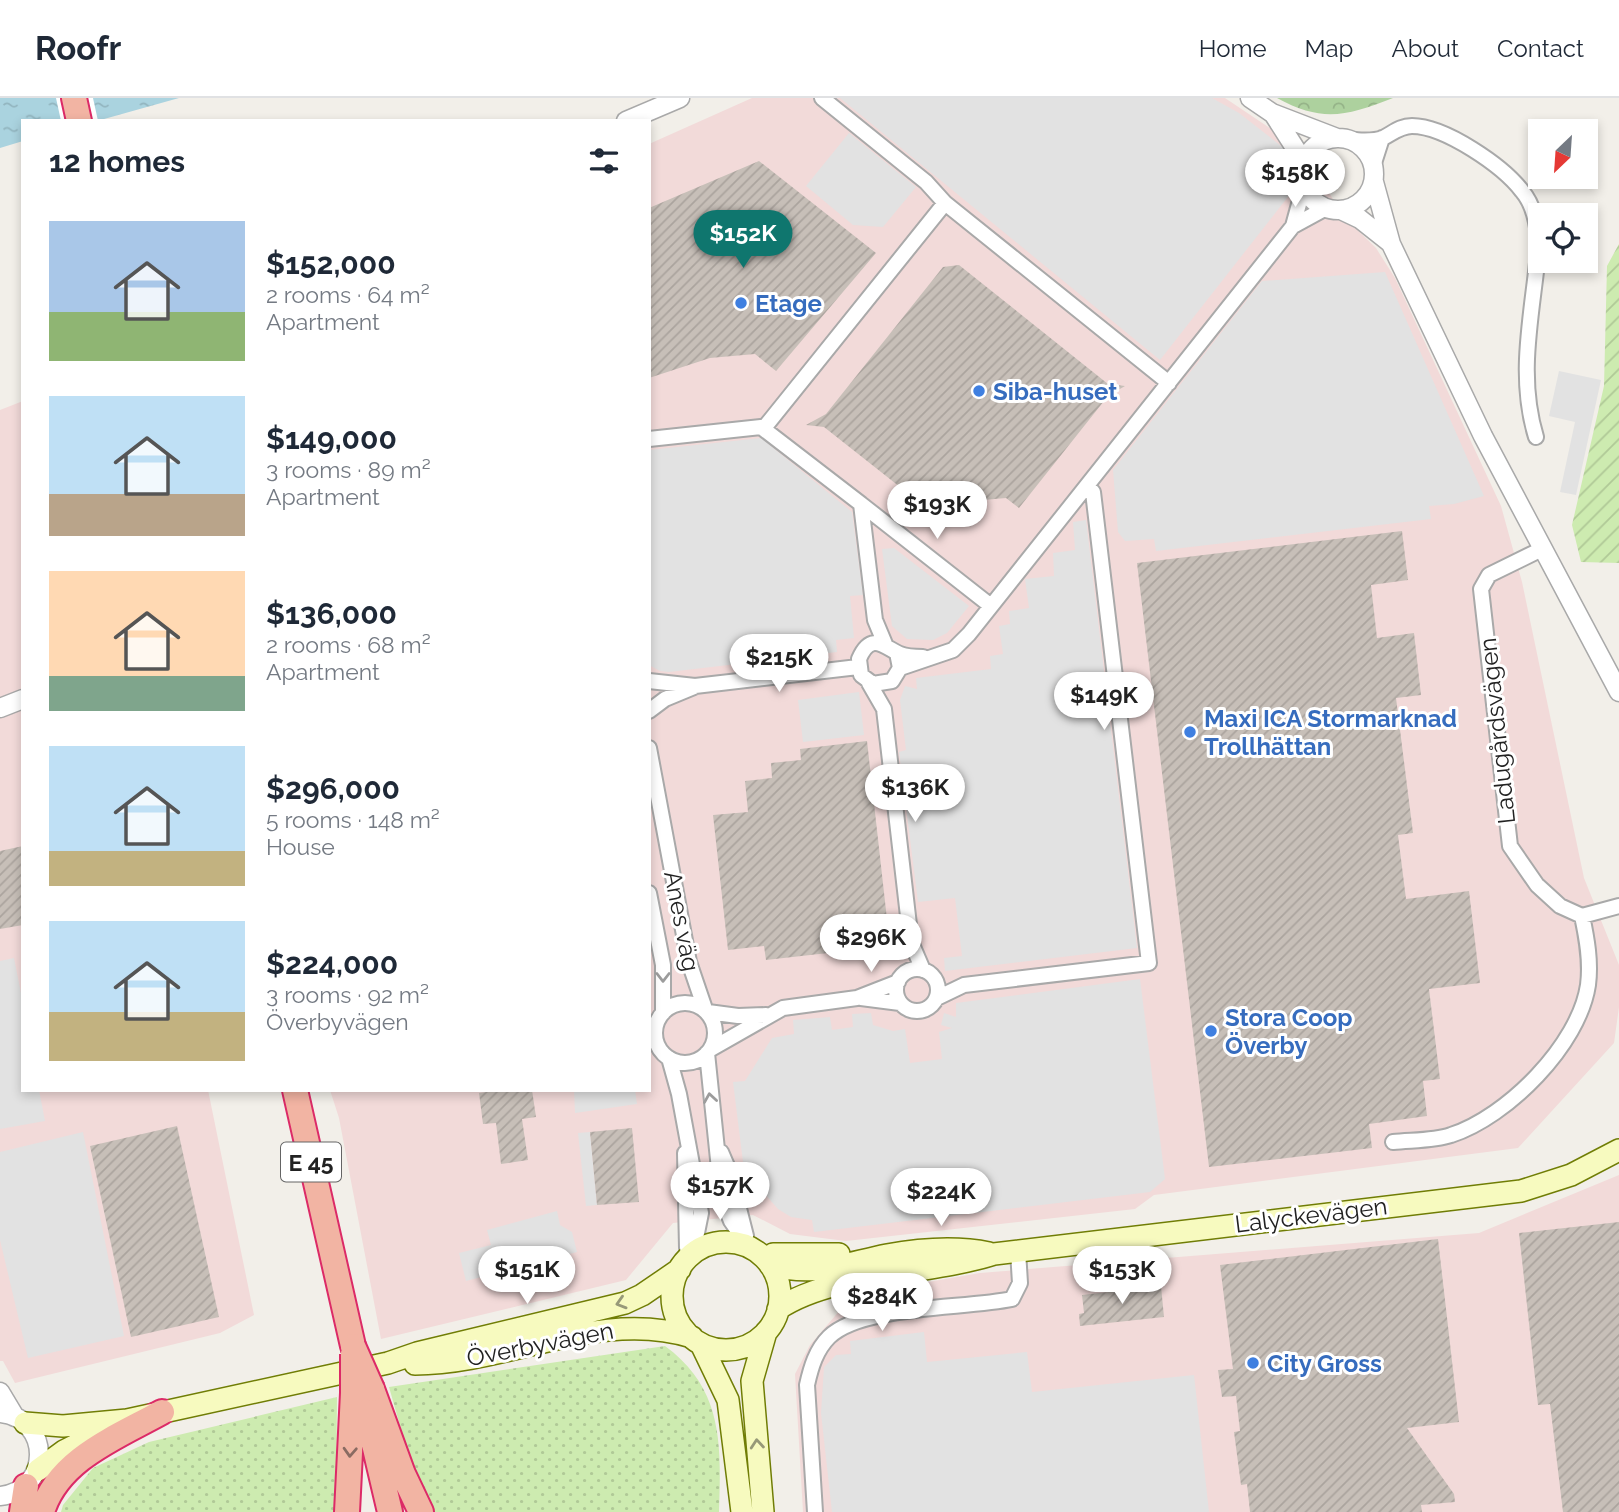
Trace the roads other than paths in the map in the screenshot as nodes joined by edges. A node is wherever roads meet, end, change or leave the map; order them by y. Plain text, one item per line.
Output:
1 (74, 98) edge
2 (680, 98) edge
3 (822, 98) edge
4 (1250, 98) edge
5 (1272, 113) junction
6 (79, 119) edge
7 (631, 119) edge
8 (1382, 138) junction
9 (1344, 139) junction
10 (1304, 162) junction
11 (1374, 174) junction
12 (1304, 186) junction
13 (945, 203) junction
14 (1333, 209) junction
15 (1293, 226) junction
16 (1391, 244) junction
17 (1169, 383) junction
18 (764, 428) junction
19 (1536, 437) dead end
20 (651, 439) edge
21 (1087, 486) junction
22 (861, 504) junction
23 (1542, 549) junction
24 (991, 606) junction
25 (874, 620) junction
26 (885, 644) junction
27 (865, 648) junction
28 (899, 661) junction
29 (858, 667) junction
30 (651, 681) edge
31 (892, 681) junction
32 (869, 683) junction
33 (695, 686) junction
34 (1619, 692) edge
35 (21, 700) edge
36 (0, 708) edge
37 (884, 709) junction
38 (651, 710) edge
39 (651, 759) edge
40 (651, 903) edge
41 (1619, 906) edge
42 (1582, 916) junction
43 (911, 942) junction
44 (929, 974) junction
45 (900, 979) junction
46 (964, 985) junction
47 (857, 998) junction
48 (937, 998) junction
49 (900, 1003) junction
50 (706, 1011) junction
51 (768, 1015) junction
52 (657, 1017) edge
53 (709, 1051) junction
54 (651, 1053) edge
55 (668, 1057) junction
56 (295, 1092) edge
57 (1393, 1142) dead end
58 (1619, 1150) edge
59 (1018, 1251) junction
60 (994, 1254) junction
61 (759, 1255) junction
62 (683, 1265) junction
63 (778, 1309) junction
64 (766, 1332) junction
65 (696, 1340) junction
66 (388, 1363) junction
67 (362, 1391) junction
68 (0, 1392) edge
69 (162, 1412) junction
70 (14, 1418) edge
71 (127, 1420) junction
72 (32, 1478) junction
73 (0, 1496) edge
74 (22, 1512) edge
75 (42, 1512) edge
76 (347, 1512) edge
77 (390, 1512) edge
78 (421, 1512) edge
79 (742, 1512) edge
80 (764, 1512) edge
81 (815, 1512) edge

1 - 6 highway
2 - 7 street
3 - 13 street
4 - 5 street
5 - 9 street
5 - 10 street
8 - 9 street
8 - 11 street
8 - 19 street
9 - 10 street
9 - 11 street
10 - 12 street
11 - 14 street
11 - 16 street
12 - 14 street
12 - 15 street
13 - 17 street
13 - 18 street
14 - 15 street
14 - 16 street
15 - 17 street
16 - 23 street
17 - 21 street
18 - 20 street
18 - 22 street
21 - 24 street
21 - 46 street
22 - 24 street
22 - 25 street
23 - 34 street
23 - 42 street, Ladugårdsvägen
24 - 28 street
25 - 26 street
25 - 27 street
26 - 27 street
26 - 28 street
27 - 29 street
28 - 31 street
29 - 32 street
29 - 33 street
30 - 33 street
31 - 32 street
31 - 37 street
32 - 37 street
33 - 38 street
35 - 36 street
37 - 43 street
39 - 50 street, Anes väg
40 -> 52 street, Anes väg
41 - 42 street
42 - 57 street
43 - 44 street
43 - 45 street
44 - 45 street
44 - 46 street
44 - 48 street
45 - 47 street
45 - 49 street
46 - 48 street
47 - 49 street
47 - 51 street
48 - 49 street
50 - 51 street
50 - 52 street
50 - 53 street
51 - 53 street
52 - 55 street
53 - 55 street
61 -> 53 street
54 - 55 street
55 - 62 street
56 - 67 highway, E 45, bridge
58 - 59 main road, Lalyckevägen
59 - 60 main road, Lalyckevägen
59 - 81 street
60 - 61 main road, Överbyvägen
60 - 63 main road
61 - 62 main road, Överbyvägen
61 - 63 main road
62 - 65 main road
62 -> 66 main road, Överbyvägen
63 - 64 main road
64 - 65 main road, Överbyvägen
80 -> 64 main road
65 - 66 main road, Överbyvägen
65 - 79 main road
66 - 69 main road, Överbyvägen
67 -> 76 highway
67 - 77 highway
67 - 78 highway
68 - 70 street
69 - 71 main road, Överbyvägen
69 - 75 highway
70 - 71 main road, Överbyvägen
70 - 72 street
71 - 72 main road, Överbyvägen
72 - 73 street
72 - 74 highway

